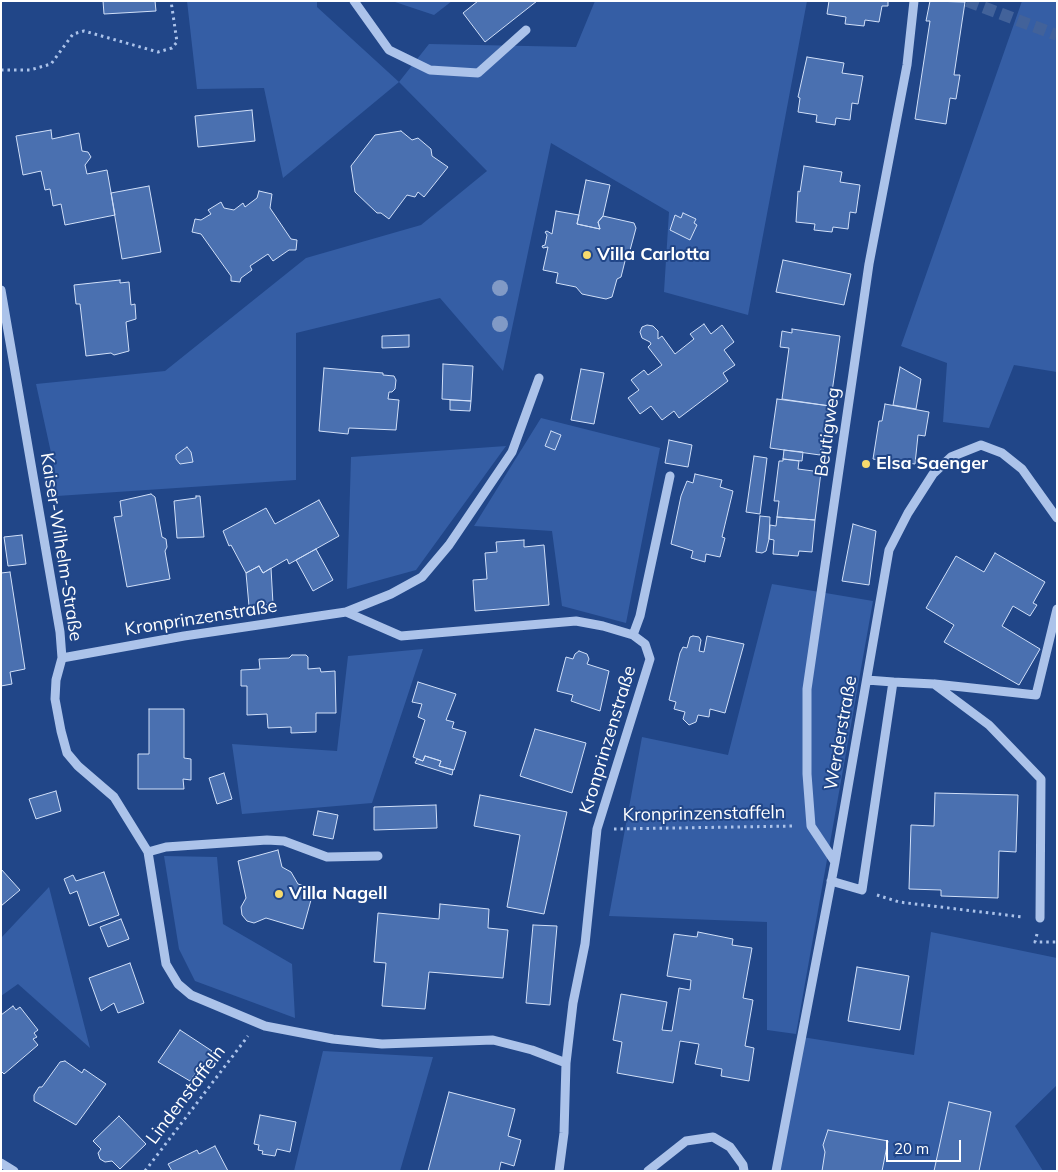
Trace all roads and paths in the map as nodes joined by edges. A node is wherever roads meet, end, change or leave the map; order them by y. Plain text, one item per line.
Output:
1 (171, 1) edge
2 (354, 1) edge
3 (914, 1) edge
4 (526, 30) dead end
5 (1, 70) edge
6 (1, 290) edge
7 (539, 378) dead end
8 (670, 476) dead end
9 (1057, 518) edge
10 (1057, 609) edge
11 (346, 612) junction
12 (633, 635) junction
13 (62, 658) junction
14 (867, 680) junction
15 (893, 682) junction
16 (934, 684) junction
17 (811, 826) junction
18 (597, 829) junction
19 (148, 852) junction
20 (378, 856) dead end
21 (835, 862) junction
22 (831, 881) junction
23 (862, 890) junction
24 (1006, 915) dead end
25 (1040, 918) dead end
26 (1035, 942) dead end
27 (1057, 942) edge
28 (248, 1035) dead end
29 (566, 1063) junction
30 (1, 1163) edge
31 (14, 1171) edge
32 (145, 1171) edge
33 (559, 1171) edge
34 (648, 1171) edge
35 (744, 1171) edge
36 (776, 1171) edge

1 - 5 path
2 - 4 street
3 - 17 street, Beutigweg
6 - 13 street, Kaiser-Wilhelm-Straße
7 - 11 street, Kronprinzenstraße
8 - 12 street
9 - 14 street, Werderstraße
10 - 16 street
11 - 12 street
11 - 13 street, Kronprinzenstraße
12 - 18 street, Kronprinzenstraße
13 - 19 street, Kaiser-Wilhelm-Straße
14 - 15 street
14 - 21 street, Werderstraße
15 - 16 street
15 - 23 street
16 - 25 street
17 - 18 path, Kronprinzenstaffeln
17 - 21 street, Beutigweg
18 - 29 street, Kronprinzenstraße
19 - 20 street
19 - 29 street, Kaiser-Wilhelm-Straße
21 - 22 street, Werderstraße
22 - 23 street
22 - 36 street, Werderstraße
23 - 24 path
26 - 27 path
28 - 32 path, Lindenstaffeln
29 - 33 street
30 - 31 street
34 - 35 street

